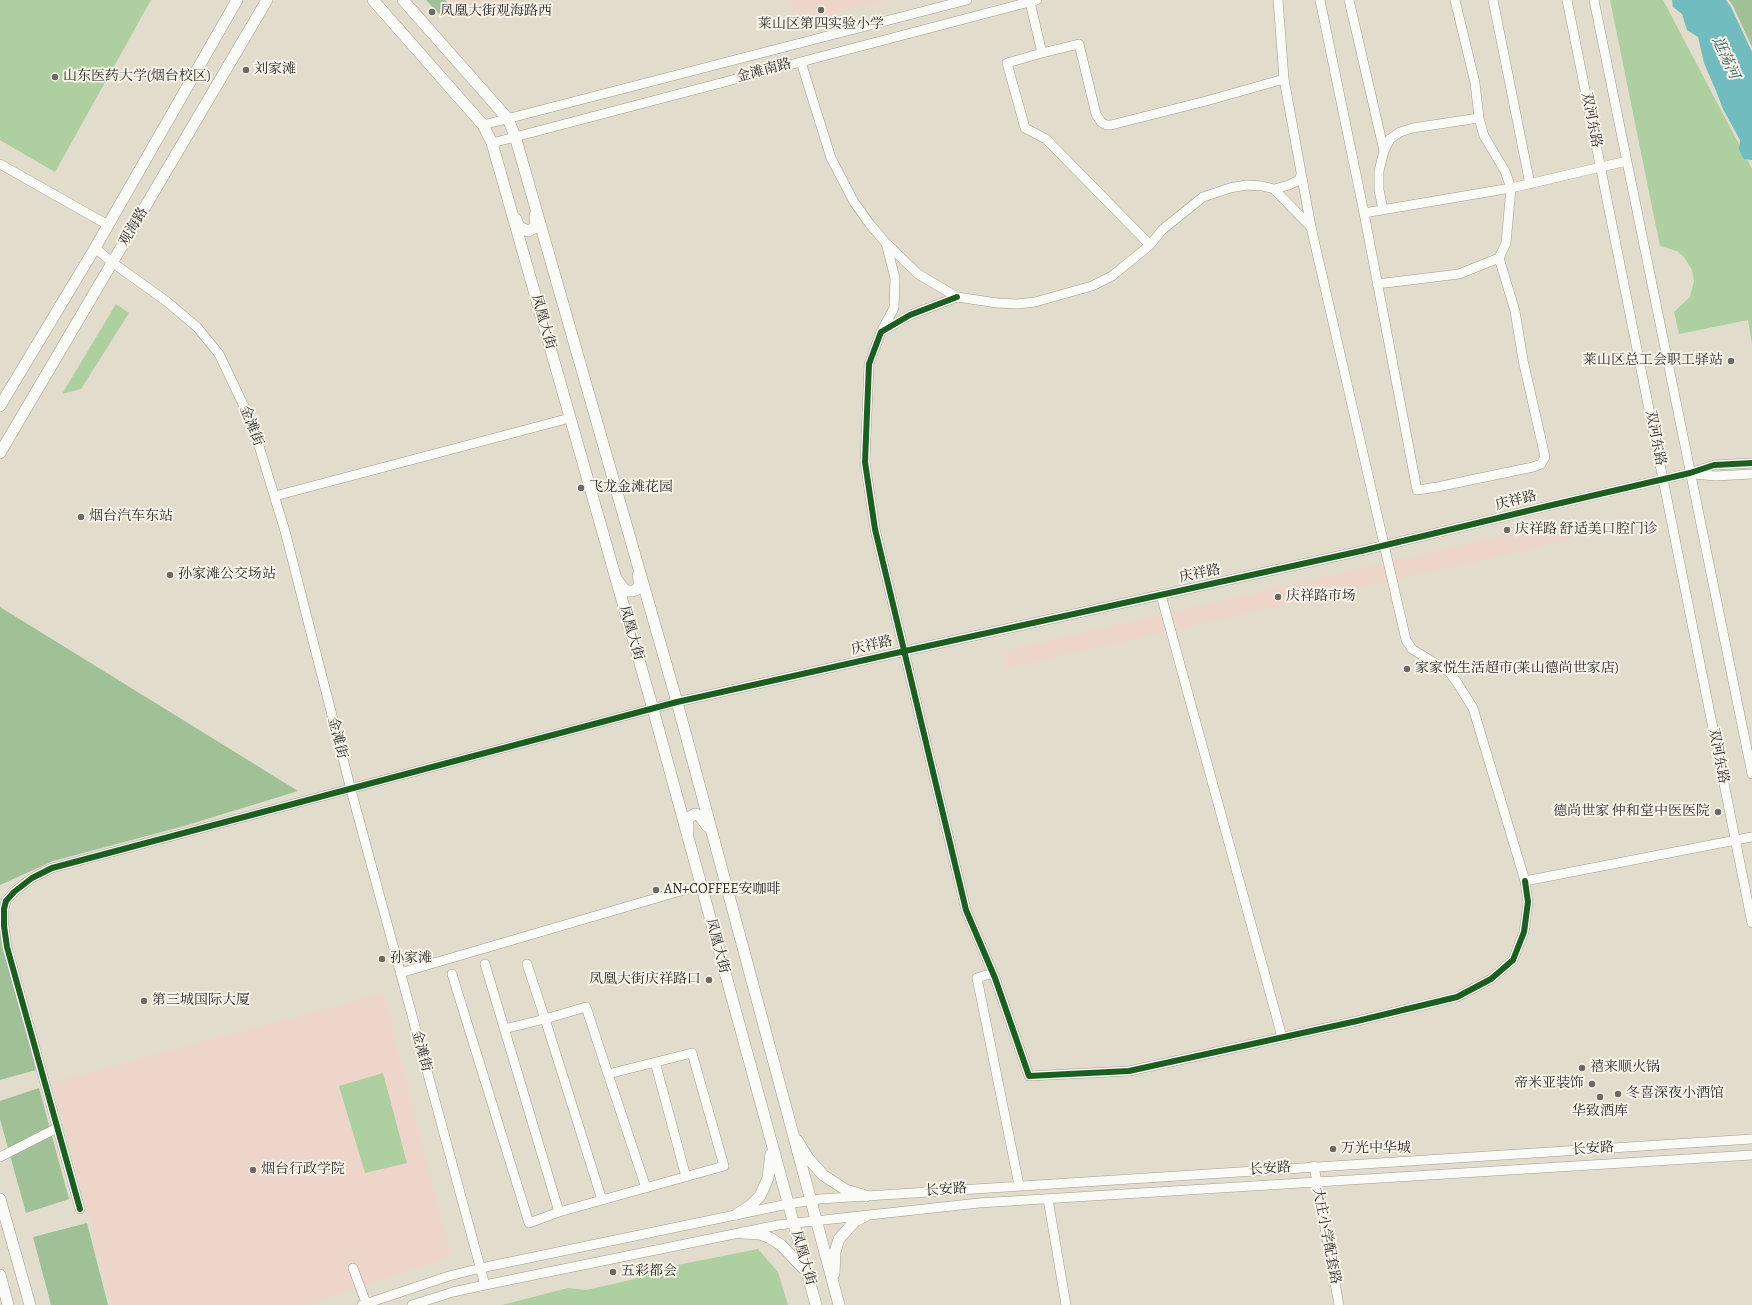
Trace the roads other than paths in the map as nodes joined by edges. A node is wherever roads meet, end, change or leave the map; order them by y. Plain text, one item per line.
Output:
1 (237, 0) edge
2 (270, 0) edge
3 (373, 0) edge
4 (403, 0) edge
5 (967, 0) edge
6 (1278, 0) edge
7 (1320, 0) edge
8 (1348, 0) edge
9 (1454, 0) edge
10 (1493, 0) edge
11 (1567, 0) edge
12 (1594, 0) edge
13 (1032, 1) edge
14 (264, 5) edge
15 (1042, 53) junction
16 (801, 62) junction
17 (1284, 79) junction
18 (624, 90) junction
19 (629, 107) junction
20 (1478, 118) junction
21 (508, 119) junction
22 (483, 125) junction
23 (514, 136) junction
24 (492, 143) junction
25 (1384, 151) junction
26 (1627, 161) junction
27 (0, 164) edge
28 (1600, 168) junction
29 (1302, 175) junction
30 (1530, 184) junction
31 (1511, 188) junction
32 (1274, 190) junction
33 (532, 199) junction
34 (511, 208) junction
35 (1383, 210) junction
36 (1364, 213) junction
37 (108, 225) junction
38 (1311, 227) junction
39 (885, 242) junction
40 (1150, 245) junction
41 (95, 248) junction
42 (1499, 258) junction
43 (113, 263) junction
44 (1377, 284) junction
45 (957, 297) junction
46 (881, 332) junction
47 (0, 406) edge
48 (570, 418) junction
49 (0, 453) edge
50 (1752, 463) edge
51 (1690, 473) junction
52 (1752, 474) edge
53 (1663, 479) junction
54 (275, 496) junction
55 (1385, 545) junction
56 (636, 560) junction
57 (613, 567) junction
58 (1161, 595) junction
59 (905, 651) junction
60 (677, 702) junction
61 (653, 710) junction
62 (1752, 774) edge
63 (351, 790) junction
64 (1752, 837) edge
65 (1735, 841) junction
66 (716, 847) junction
67 (691, 848) junction
68 (1525, 881) junction
69 (701, 885) junction
70 (1752, 923) edge
71 (485, 964) dead end
72 (527, 964) dead end
73 (400, 973) junction
74 (993, 973) junction
75 (452, 974) dead end
76 (545, 1019) junction
77 (504, 1029) junction
78 (1282, 1037) junction
79 (655, 1062) junction
80 (608, 1074) junction
81 (57, 1128) junction
82 (791, 1130) junction
83 (1752, 1139) edge
84 (771, 1141) junction
85 (1752, 1154) edge
86 (0, 1157) edge
87 (1314, 1166) junction
88 (686, 1177) junction
89 (1316, 1182) junction
90 (1019, 1185) junction
91 (646, 1188) junction
92 (866, 1196) junction
93 (1048, 1199) junction
94 (0, 1200) edge
95 (602, 1200) junction
96 (810, 1200) junction
97 (788, 1204) junction
98 (80, 1210) dead end
99 (559, 1212) junction
100 (738, 1214) junction
101 (865, 1216) junction
102 (816, 1221) junction
103 (793, 1224) junction
104 (742, 1233) junction
105 (353, 1268) dead end
106 (481, 1268) junction
107 (807, 1272) junction
108 (0, 1275) edge
109 (485, 1285) junction
110 (833, 1285) junction
111 (364, 1304) edge
112 (8, 1305) edge
113 (30, 1305) edge
114 (412, 1305) edge
115 (816, 1305) edge
116 (839, 1305) edge
117 (1066, 1305) edge
118 (1339, 1305) edge

1 - 37 main road, 观海路
2 - 14 main road, 观海路
3 - 22 main road, 凤凰大街
4 - 21 main road, 凤凰大街
5 - 18 street, 金滩南路
6 - 17 street
7 - 36 street
8 - 25 street
9 - 20 street
10 - 30 street
11 - 28 street, 双河东路
12 - 26 street, 双河东路
13 - 15 street
13 - 16 street, 金滩南路
14 - 43 main road, 观海路
15 - 17 street
15 - 40 street
16 - 19 street, 金滩南路
16 - 39 street
17 - 29 street
18 - 19 street
18 - 21 street, 金滩南路
19 - 23 street, 金滩南路
20 - 25 street
20 - 31 street
21 - 22 street, 金滩南路
21 - 23 main road, 凤凰大街
22 - 24 main road, 凤凰大街
23 - 24 street, 金滩南路
23 - 33 main road, 凤凰大街
24 - 34 main road, 凤凰大街
25 - 35 street
26 - 28 street
26 - 51 street, 双河东路
27 - 37 street
28 - 30 street
28 - 53 street, 双河东路
29 - 32 street
29 - 38 street
30 - 31 street
31 - 35 street
31 - 42 street
32 - 38 street
32 - 40 street
33 - 34 main road
33 - 56 main road, 凤凰大街
34 - 48 main road, 凤凰大街
35 - 36 street
36 - 44 street
37 - 41 main road, 观海路
38 - 55 street
39 - 45 street
39 - 46 street
40 - 45 street
41 - 43 street, 金滩街
41 - 47 main road, 观海路
42 - 44 street
42 - 44 street
43 - 49 main road, 观海路
43 - 54 street, 金滩街
45 - 46 street
46 - 59 street
48 - 54 street
48 - 57 main road, 凤凰大街
50 - 51 street, 庆祥路
51 - 52 street, 庆祥路
51 - 53 street, 庆祥路
51 - 62 street, 双河东路
53 - 55 street, 庆祥路
53 - 65 street, 双河东路
54 - 63 street, 金滩街
55 - 58 street, 庆祥路
55 - 68 street
56 - 57 main road
56 - 60 main road, 凤凰大街
57 - 61 main road, 凤凰大街
58 - 59 street, 庆祥路
58 - 78 street
59 - 60 street, 庆祥路
59 - 74 street
60 - 61 street, 庆祥路
60 - 66 main road, 凤凰大街
61 - 63 street, 庆祥路
61 - 67 main road, 凤凰大街
63 - 73 street, 金滩街
63 - 81 street, 庆祥路
64 - 65 street
65 - 68 street
65 - 70 street, 双河东路
66 - 67 main road
66 - 82 main road, 凤凰大街
67 - 69 main road, 凤凰大街
68 - 78 street
69 - 73 street
69 - 84 main road, 凤凰大街
71 - 77 street
72 - 76 street
73 - 106 street, 金滩街
74 - 78 street
74 - 90 street
75 - 99 street
76 - 77 street
76 - 80 street
76 - 95 street
77 - 99 street
79 - 80 street
79 - 88 street
79 - 88 street
80 - 91 street
81 - 86 street
81 - 98 street, 庆祥路
82 - 92 main road
82 - 96 main road, 凤凰大街
83 - 87 street, 长安路
84 - 97 main road, 凤凰大街
84 - 100 main road
85 - 89 street, 长安路
87 - 89 street, 大庄小学配套路
87 - 90 street, 长安路
88 - 91 street
89 - 93 street, 长安路
89 - 118 street, 大庄小学配套路
90 - 92 street, 长安路
91 - 95 street
92 - 96 street, 长安路
93 - 101 street, 长安路
93 - 117 street
94 - 113 main road
95 - 99 street
96 - 97 street, 长安路
96 - 102 main road, 凤凰大街
97 - 100 street, 长安路
97 - 103 main road, 凤凰大街
100 - 106 street, 长安路
101 - 102 street, 长安路
101 - 110 main road
102 - 103 street, 长安路
102 - 110 main road, 凤凰大街
103 - 104 street, 长安路
103 - 107 main road, 凤凰大街
104 - 107 main road
104 - 109 street, 长安路
105 - 111 street
106 - 109 street, 金滩街
106 - 111 street, 长安路
107 - 115 main road, 凤凰大街
108 - 112 main road
109 - 114 street, 长安路
110 - 116 main road, 凤凰大街

